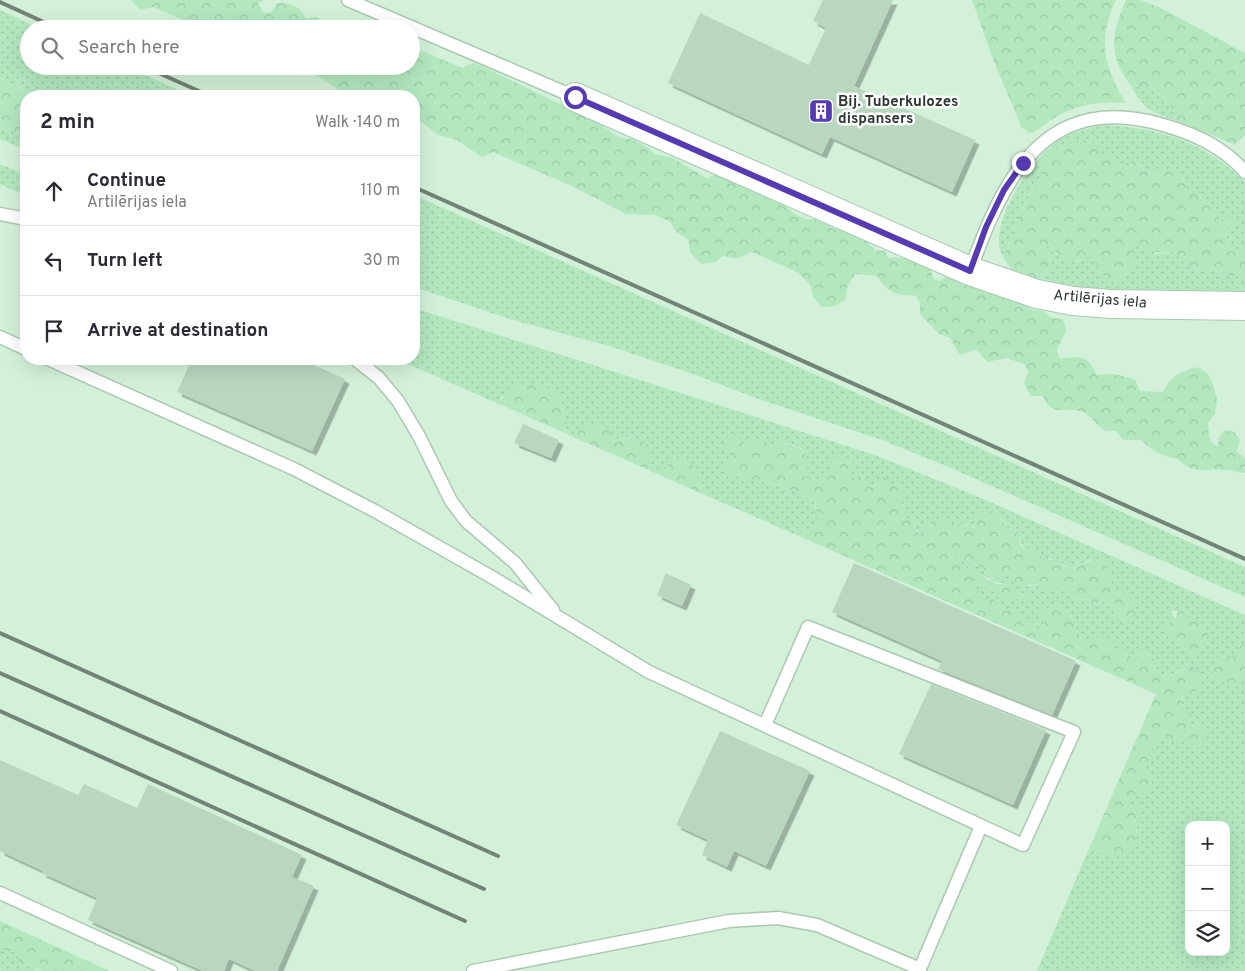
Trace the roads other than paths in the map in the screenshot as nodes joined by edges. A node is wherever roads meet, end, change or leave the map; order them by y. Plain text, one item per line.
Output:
1 (348, 0) edge
2 (395, 20) edge
3 (420, 31) edge
4 (575, 97) joint
5 (1245, 172) edge
6 (0, 214) edge
7 (20, 218) edge
8 (970, 271) junction
9 (1245, 306) edge
10 (0, 337) edge
11 (20, 346) edge
12 (61, 365) edge
13 (363, 365) edge
14 (560, 618) junction
15 (764, 725) junction
16 (981, 826) junction
17 (0, 894) edge
18 (919, 970) edge
19 (171, 971) edge
20 (473, 971) edge

1 - 2 lane
3 - 4 lane
4 - 8 street, Artilērijas iela
5 - 8 lane
6 - 7 lane
8 - 9 street, Artilērijas iela
10 - 11 lane
12 - 14 lane
13 - 14 lane
14 - 15 lane
15 - 16 lane
15 - 16 lane
16 - 18 lane
17 - 19 lane
18 - 20 lane

